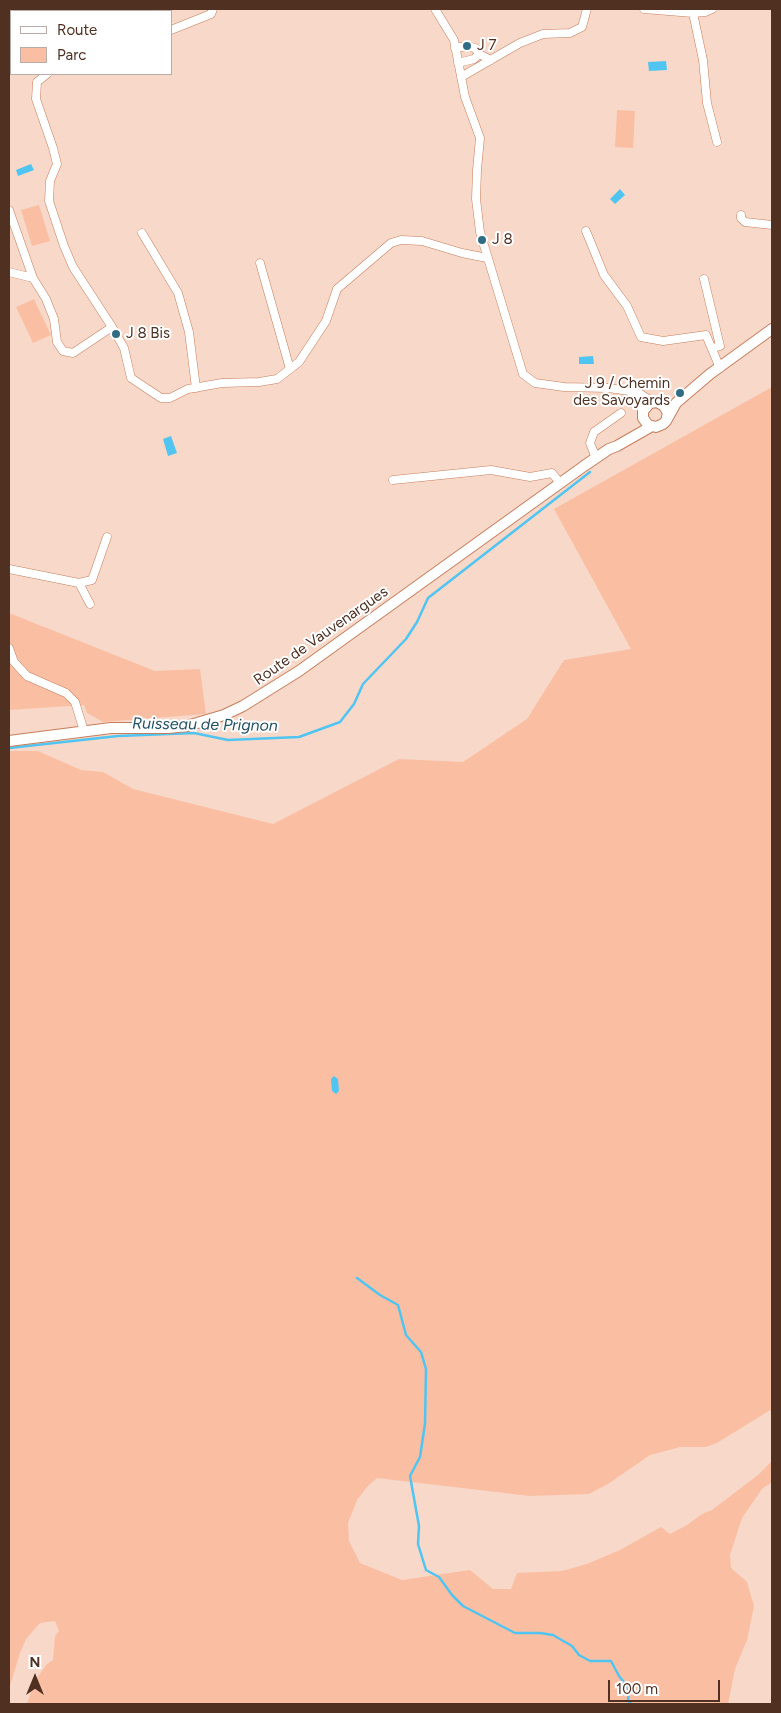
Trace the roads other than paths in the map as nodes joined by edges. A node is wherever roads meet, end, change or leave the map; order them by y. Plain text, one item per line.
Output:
1 (213, 9) edge
2 (435, 9) edge
3 (587, 9) edge
4 (644, 9) edge
5 (712, 9) edge
6 (692, 13) junction
7 (172, 30) edge
8 (455, 48) junction
9 (479, 54) junction
10 (491, 60) junction
11 (458, 63) junction
12 (46, 75) edge
13 (462, 77) junction
14 (717, 142) dead end
15 (9, 210) edge
16 (741, 215) dead end
17 (772, 225) edge
18 (586, 231) dead end
19 (142, 233) dead end
20 (487, 258) junction
21 (260, 263) dead end
22 (9, 272) edge
23 (33, 278) junction
24 (704, 279) dead end
25 (112, 327) junction
26 (772, 330) edge
27 (713, 348) junction
28 (720, 368) junction
29 (290, 369) junction
30 (710, 374) junction
31 (196, 388) junction
32 (630, 391) junction
33 (657, 402) junction
34 (621, 414) dead end
35 (643, 414) junction
36 (667, 417) junction
37 (652, 426) junction
38 (609, 449) junction
39 (596, 458) junction
40 (393, 480) dead end
41 (560, 483) junction
42 (107, 537) dead end
43 (9, 569) edge
44 (79, 583) junction
45 (90, 604) dead end
46 (9, 648) edge
47 (84, 731) junction
48 (9, 741) edge

1 - 7 street
2 - 8 street
3 - 10 street
4 - 6 street
5 - 6 street
6 - 14 street
8 - 9 street
8 - 11 street
9 - 10 street
9 - 11 street
10 - 13 street
11 - 13 street
12 - 25 street
13 - 20 street
15 - 23 street
16 - 17 street
18 - 27 street
19 - 31 street
20 - 29 street
20 - 32 street
21 - 29 street
22 - 23 street
23 - 25 street
24 - 27 street
25 - 31 street
26 - 28 main road
27 - 28 street
28 - 30 main road
29 - 31 street
30 - 33 main road
30 - 36 main road
32 - 33 street
32 - 35 street
33 - 35 main road
33 - 36 main road
34 - 39 street
35 - 37 main road
35 - 38 main road, Route de Vauvenargues
36 - 37 main road
37 - 38 main road, Route de Vauvenargues
38 - 39 main road, Route de Vauvenargues
39 - 41 main road, Route de Vauvenargues
40 - 41 street
41 - 47 main road, Route de Vauvenargues
42 - 44 street
43 - 44 street
44 - 45 street
46 - 47 street
47 - 48 main road, Route de Vauvenargues

